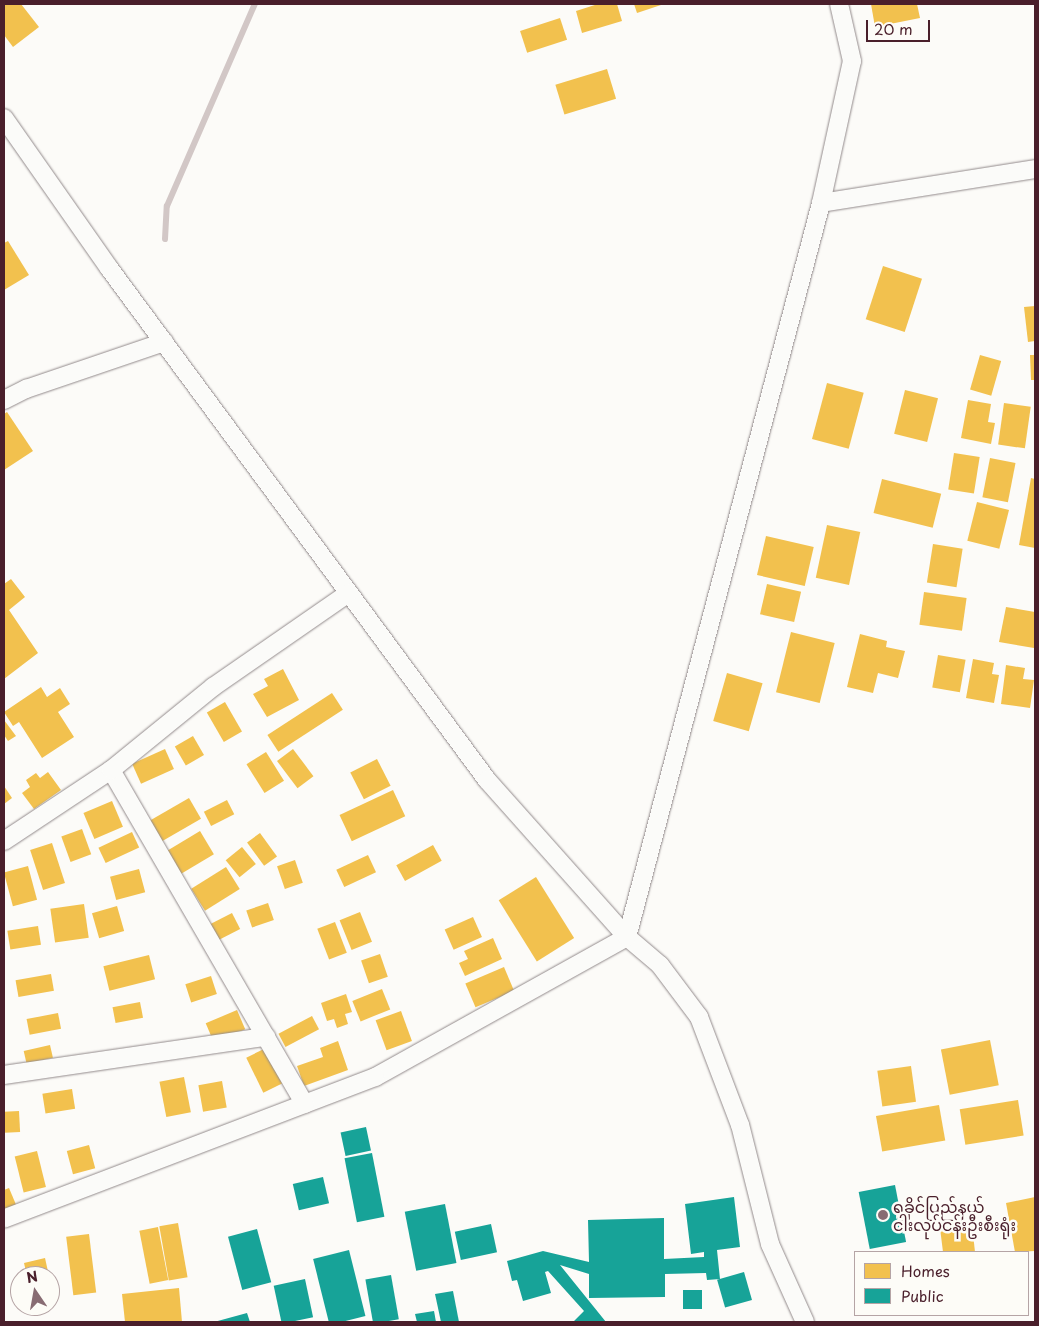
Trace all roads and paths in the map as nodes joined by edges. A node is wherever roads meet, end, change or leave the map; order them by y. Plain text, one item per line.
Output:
1 (840, 4) edge
2 (4, 118) edge
3 (1035, 169) edge
4 (821, 203) junction
5 (164, 342) junction
6 (4, 400) edge
7 (349, 593) junction
8 (111, 770) junction
9 (4, 841) edge
10 (627, 937) junction
11 (266, 1037) junction
12 (4, 1075) edge
13 (305, 1104) junction
14 (4, 1219) edge
15 (805, 1322) edge

1 - 4 street
2 - 5 street
3 - 4 street
4 - 10 street
5 - 6 street
5 - 7 street
7 - 8 street
7 - 10 street
8 - 9 street
8 - 11 street
10 - 13 street
10 - 15 street
11 - 12 street
11 - 13 street
13 - 14 street

